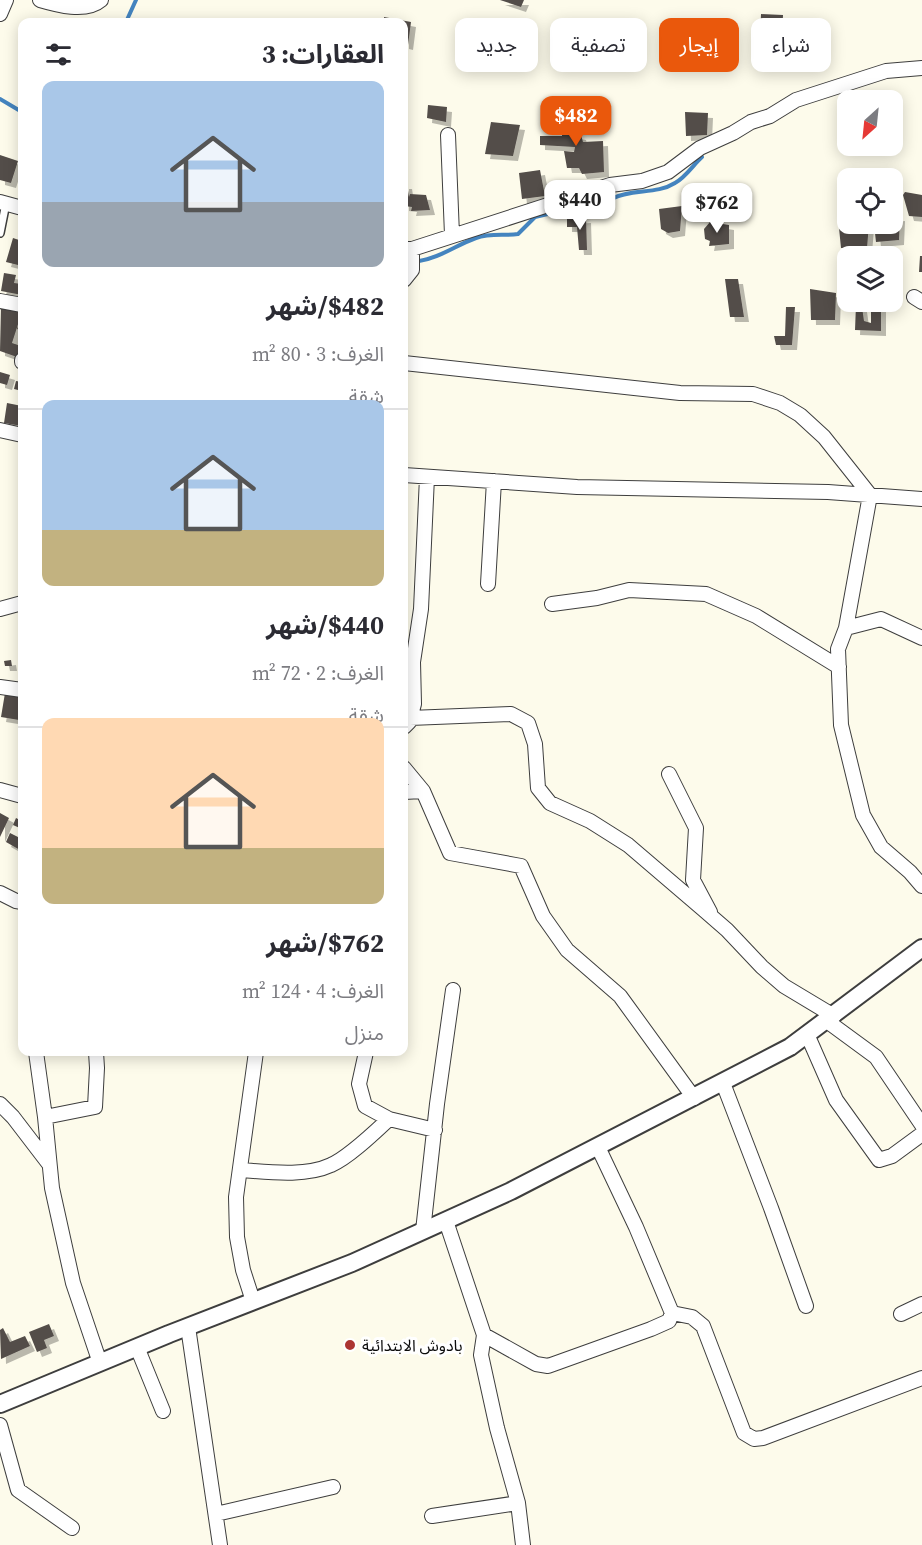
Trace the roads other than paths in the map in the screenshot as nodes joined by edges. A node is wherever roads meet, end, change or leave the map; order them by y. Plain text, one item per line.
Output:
1 (6, 0) edge
2 (40, 0) edge
3 (101, 0) edge
4 (0, 14) edge
5 (922, 68) edge
6 (448, 135) dead end
7 (3, 203) edge
8 (18, 207) edge
9 (0, 233) edge
10 (452, 235) junction
11 (408, 249) edge
12 (408, 275) edge
13 (0, 301) edge
14 (18, 304) edge
15 (408, 363) edge
16 (0, 430) edge
17 (18, 434) edge
18 (408, 475) edge
19 (427, 477) junction
20 (494, 481) junction
21 (870, 495) junction
22 (922, 499) edge
23 (488, 584) dead end
24 (18, 604) edge
25 (552, 604) dead end
26 (0, 609) edge
27 (846, 628) junction
28 (922, 638) edge
29 (839, 667) junction
30 (0, 687) edge
31 (18, 689) edge
32 (408, 719) edge
33 (408, 722) edge
34 (408, 773) edge
35 (669, 774) dead end
36 (0, 790) edge
37 (423, 790) junction
38 (408, 792) edge
39 (18, 795) edge
40 (922, 886) edge
41 (0, 893) edge
42 (18, 901) edge
43 (712, 917) junction
44 (922, 948) edge
45 (453, 990) dead end
46 (830, 1018) junction
47 (807, 1034) junction
48 (37, 1056) edge
49 (96, 1056) edge
50 (255, 1056) edge
51 (363, 1056) edge
52 (723, 1083) junction
53 (694, 1098) junction
54 (0, 1104) edge
55 (45, 1117) junction
56 (389, 1119) junction
57 (922, 1125) edge
58 (435, 1130) junction
59 (922, 1134) edge
60 (598, 1147) junction
61 (49, 1164) junction
62 (240, 1170) junction
63 (446, 1221) junction
64 (423, 1231) junction
65 (253, 1302) junction
66 (922, 1304) edge
67 (806, 1306) dead end
68 (672, 1313) junction
69 (901, 1314) dead end
70 (188, 1326) junction
71 (484, 1335) junction
72 (137, 1347) junction
73 (100, 1363) junction
74 (922, 1378) edge
75 (0, 1404) edge
76 (163, 1411) dead end
77 (0, 1425) edge
78 (333, 1487) dead end
79 (518, 1503) junction
80 (216, 1514) junction
81 (432, 1516) dead end
82 (72, 1528) dead end
83 (220, 1545) edge
84 (523, 1545) edge

1 - 4 street
2 - 3 street
5 - 10 street
6 - 10 street
7 - 8 street
7 - 9 lane
10 - 11 street
11 - 12 street
13 - 14 street
15 - 21 street
16 - 17 street
18 - 19 street
19 - 20 street
19 - 32 street
20 - 21 street
20 - 23 street
21 - 22 street
21 - 27 street
24 - 26 street
25 - 29 street
27 - 28 street
27 - 29 street
29 - 40 street
30 - 31 street
33 - 43 street
34 - 37 street
35 - 43 street
36 - 39 street
37 - 38 street
37 - 53 street
41 - 42 street
43 - 46 street
44 - 46 street
45 - 58 street
46 - 47 street
46 - 57 street
47 - 52 street
47 - 59 street
48 - 55 street
49 - 55 street
50 - 62 street
51 - 56 street
52 - 53 street
52 - 67 street
53 - 60 street
54 - 61 street
55 - 61 street
56 - 58 street
56 - 62 street
58 - 64 street
60 - 63 street
60 - 68 street
61 - 73 street
62 - 65 street
63 - 64 street
63 - 71 street
64 - 65 street
65 - 70 street
66 - 69 street
68 - 71 street
68 - 74 street
70 - 72 street
70 - 80 street
71 - 79 street
72 - 73 street
72 - 76 street
73 - 75 street
77 - 82 street
78 - 80 street
79 - 81 street
79 - 84 street
80 - 83 street

